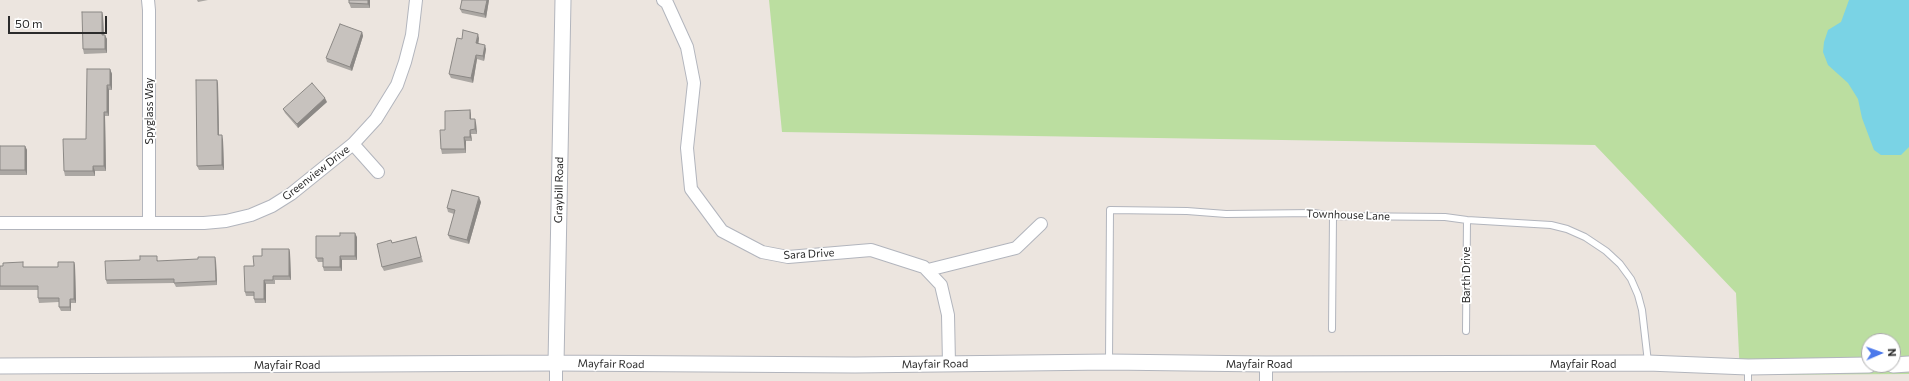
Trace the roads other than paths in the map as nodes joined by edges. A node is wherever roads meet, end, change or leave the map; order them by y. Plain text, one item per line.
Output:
1 (148, 0) edge
2 (416, 0) edge
3 (563, 0) edge
4 (664, 0) edge
5 (353, 144) junction
6 (378, 172) dead end
7 (1333, 216) junction
8 (1467, 220) junction
9 (0, 223) edge
10 (149, 223) junction
11 (1041, 224) dead end
12 (928, 270) junction
13 (1332, 329) dead end
14 (1466, 330) dead end
15 (1110, 362) junction
16 (556, 363) junction
17 (949, 364) junction
18 (1266, 364) junction
19 (1648, 364) junction
20 (0, 366) edge
21 (1861, 366) edge
22 (1748, 374) edge
23 (556, 381) edge
24 (1266, 381) edge

1 - 10 street, Spyglass Way
2 - 5 street, Greenview Drive
3 - 16 street, Graybill Road
4 - 12 street, Sara Drive
5 - 6 street
5 - 10 street, Greenview Drive
7 - 8 lane, Townhouse Lane
7 - 13 lane
7 - 15 lane, Townhouse Lane
8 - 14 lane, Barth Drive
8 - 19 lane, Townhouse Lane
9 - 10 street, Greenview Drive
11 - 12 street
12 - 17 street, Sara Drive
15 - 17 street, Mayfair Road
15 - 18 street, Mayfair Road
16 - 17 street, Mayfair Road
16 - 20 street, Mayfair Road
16 - 23 street, Graybill Road
18 - 19 street, Mayfair Road
18 - 24 street
19 - 22 street, Mayfair Road
21 - 22 street, Mayfair Road

